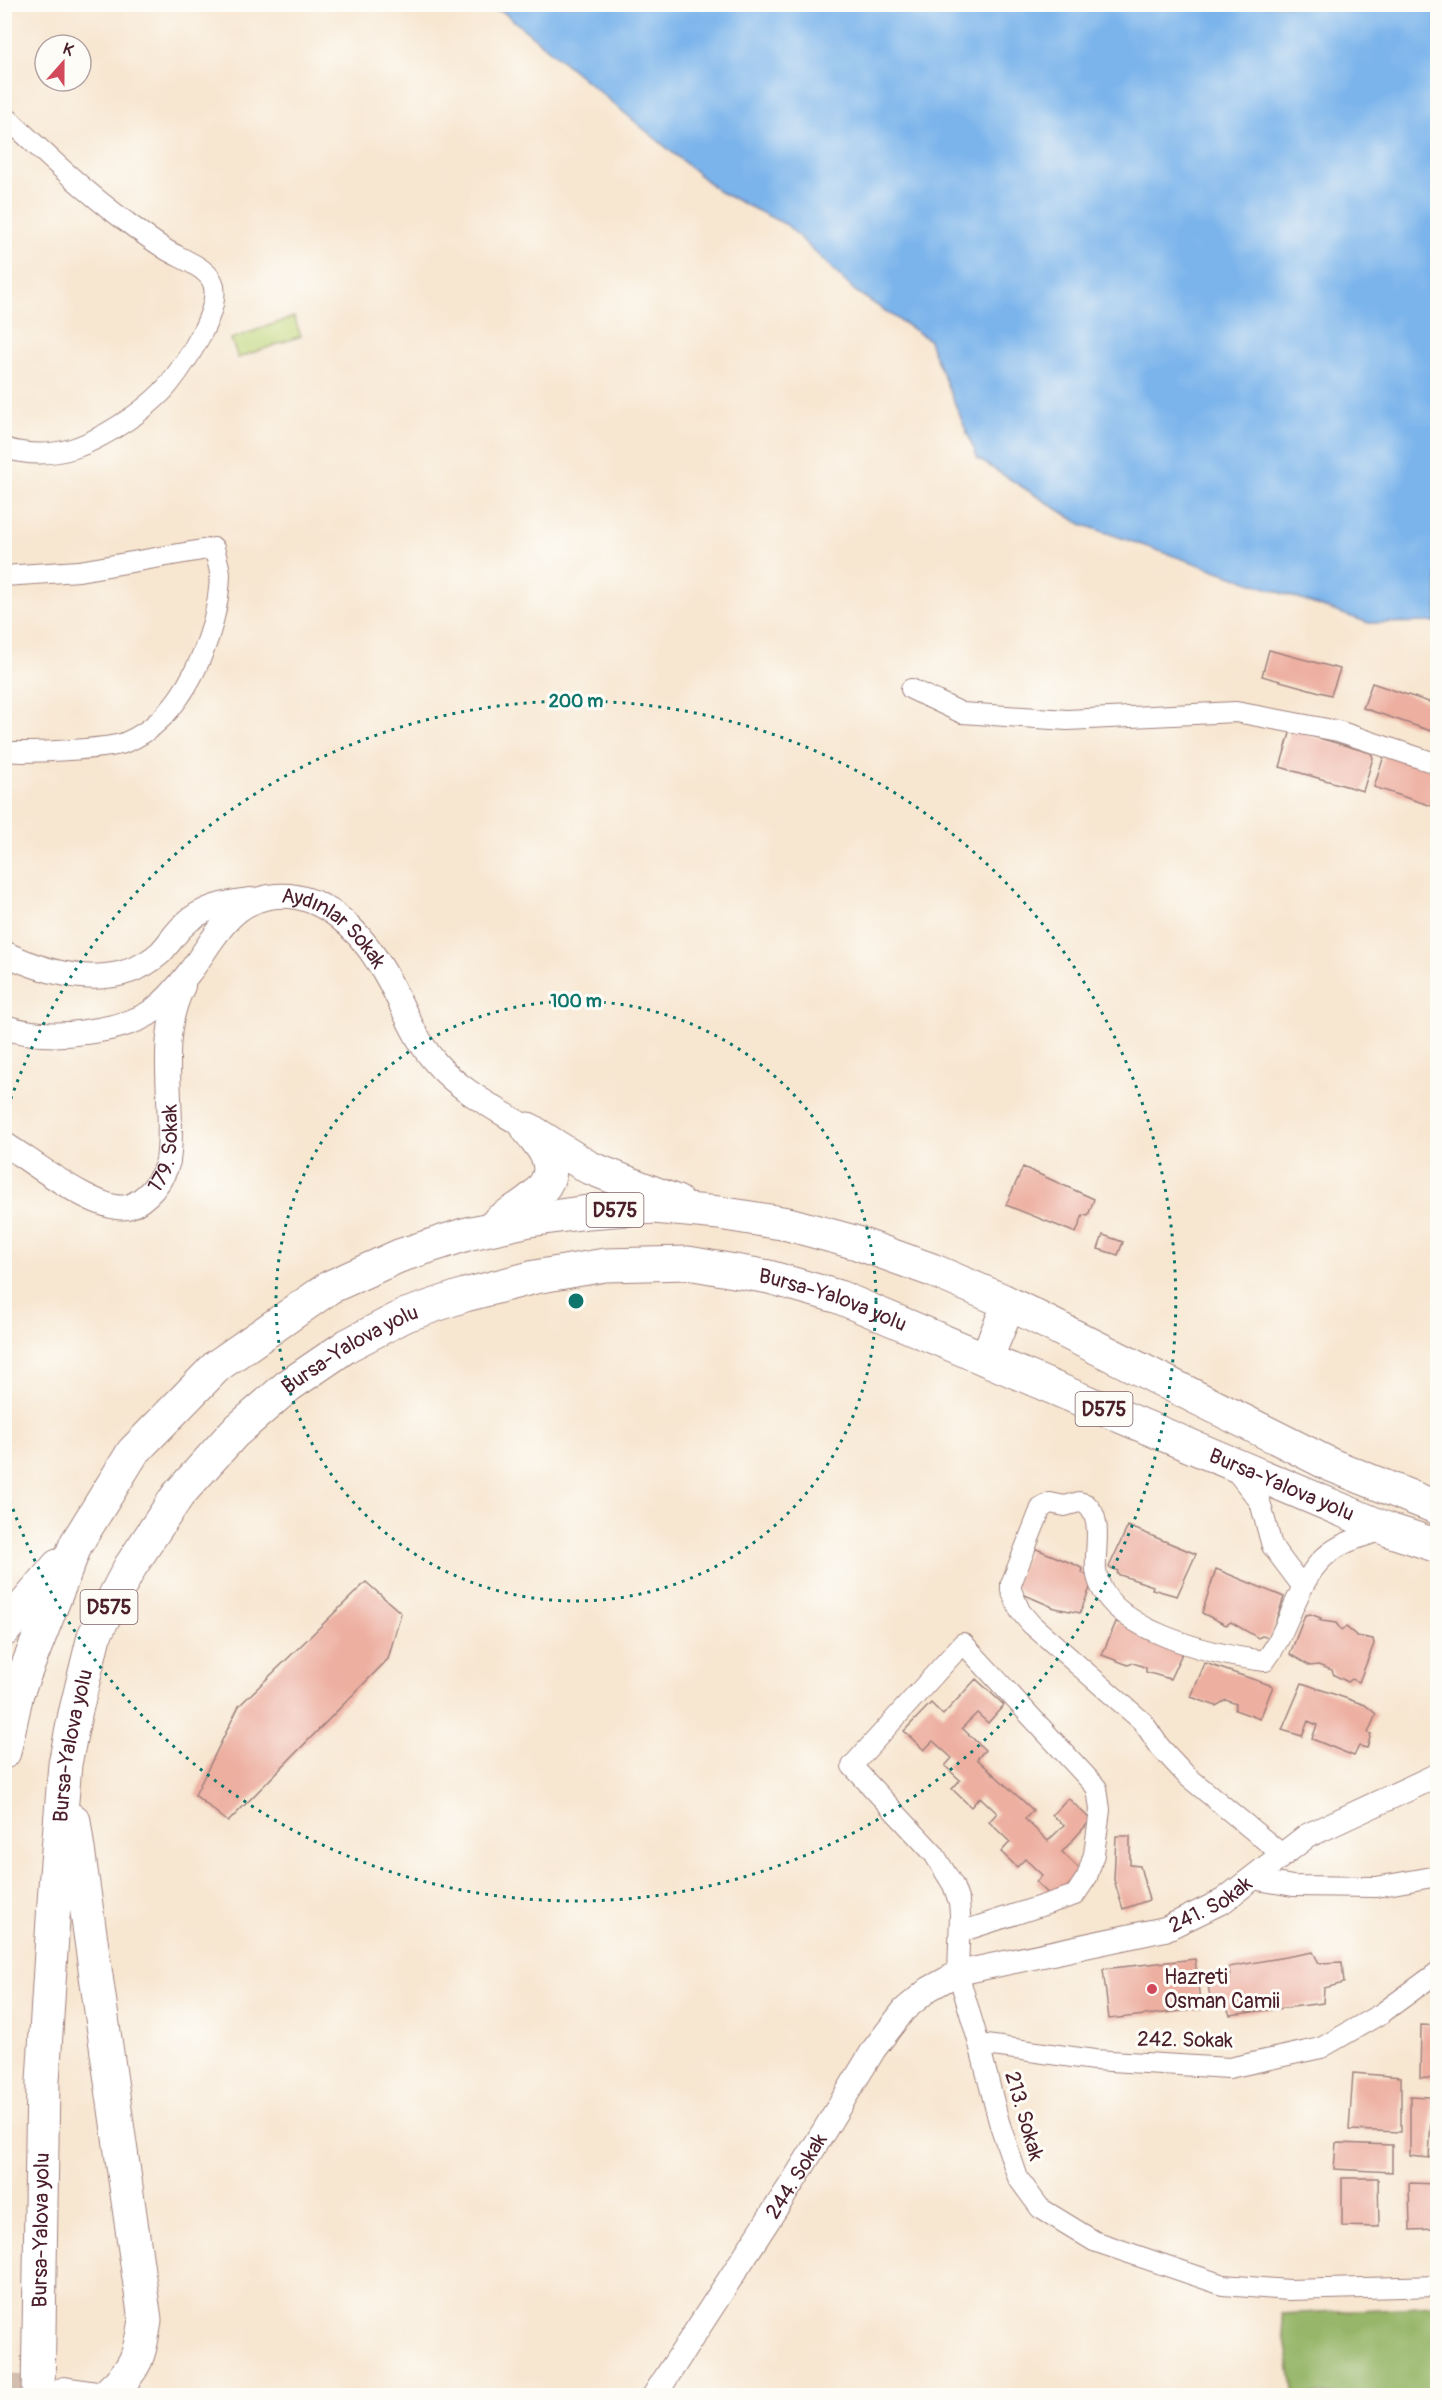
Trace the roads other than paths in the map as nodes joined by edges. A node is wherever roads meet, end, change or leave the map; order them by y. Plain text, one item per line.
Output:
1 (4, 115) edge
2 (4, 448) edge
3 (4, 576) edge
4 (912, 689) dead end
5 (4, 751) edge
6 (1437, 764) edge
7 (265, 898) junction
8 (4, 953) edge
9 (189, 973) junction
10 (4, 1027) edge
11 (528, 1129) junction
12 (4, 1144) edge
13 (701, 1211) junction
14 (485, 1230) junction
15 (1009, 1304) junction
16 (986, 1359) junction
17 (1228, 1461) junction
18 (1437, 1508) edge
19 (1389, 1530) junction
20 (76, 1544) junction
21 (1437, 1546) edge
22 (1302, 1586) junction
23 (4, 1630) edge
24 (4, 1752) edge
25 (65, 1764) junction
26 (1437, 1775) edge
27 (1283, 1855) junction
28 (1437, 1876) edge
29 (1252, 1879) junction
30 (960, 1932) junction
31 (958, 1972) junction
32 (1437, 1972) edge
33 (979, 2044) junction
34 (1437, 2286) edge
35 (51, 2392) edge
36 (110, 2395) edge
37 (654, 2396) edge

1 - 2 street
3 - 5 street
4 - 6 street
7 - 8 street
7 - 9 street, Aydınlar Sokak
7 - 11 street, Aydınlar Sokak
9 - 10 street, Aydınlar Sokak
9 - 12 street, 179. Sokak
11 - 13 highway
11 - 14 highway
13 - 14 highway, Bursa-Yalova yolu / D575
13 - 15 highway, Bursa-Yalova yolu / D575
14 - 20 highway, Bursa-Yalova yolu / D575
15 - 16 highway
15 - 18 highway, Bursa-Yalova yolu / D575
16 - 17 highway, Bursa-Yalova yolu / D575
16 - 25 highway, Bursa-Yalova yolu / D575
17 - 19 highway, Bursa-Yalova yolu / D575
17 - 22 street
19 - 21 highway, Bursa-Yalova yolu / D575
19 - 22 street
20 - 23 highway
20 - 24 highway, Bursa-Yalova yolu / D575
22 - 27 street
25 - 35 highway, Bursa-Yalova yolu / D575
25 - 36 highway
26 - 27 street, 241. Sokak
27 - 29 street, 241. Sokak
28 - 29 street
29 - 31 street, 241. Sokak
30 - 30 street, 213. Sokak
30 - 31 street, 213. Sokak
31 - 33 street, 213. Sokak
31 - 37 street, 244. Sokak
32 - 33 street, 242. Sokak
33 - 34 street, 213. Sokak
35 - 36 street

